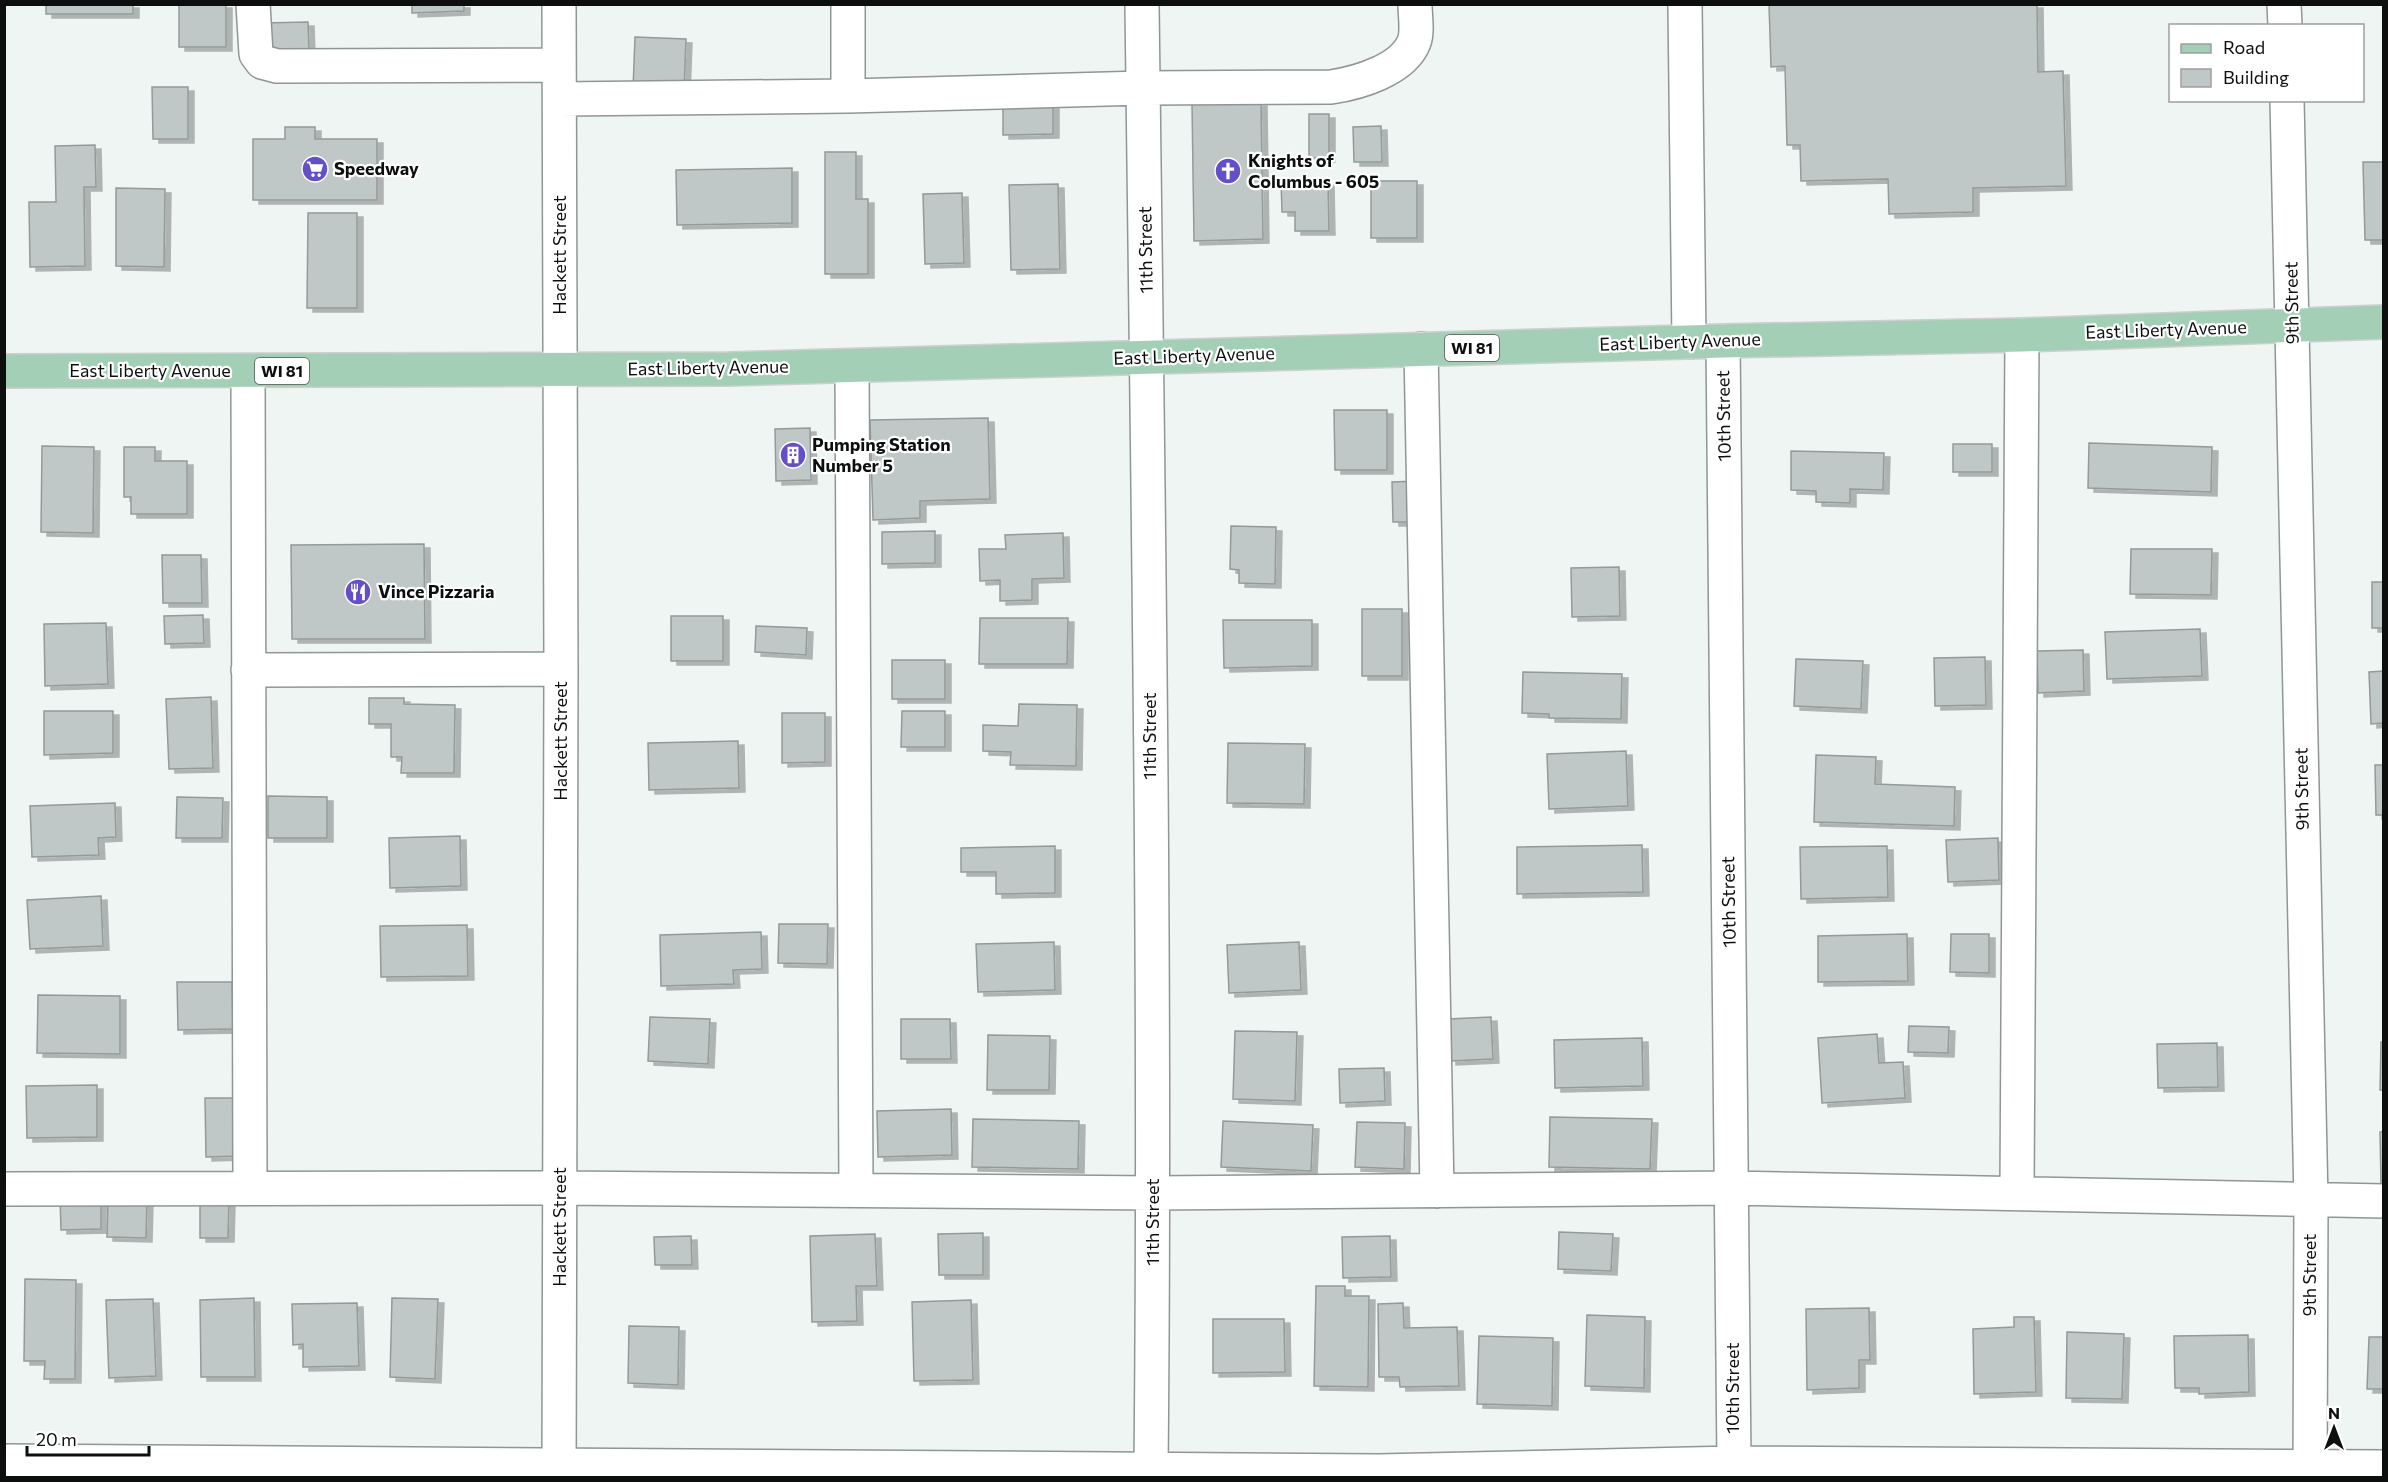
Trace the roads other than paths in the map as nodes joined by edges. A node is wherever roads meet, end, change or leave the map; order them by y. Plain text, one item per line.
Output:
1 (253, 4) edge
2 (559, 4) edge
3 (848, 4) edge
4 (1142, 4) edge
5 (1415, 4) edge
6 (1684, 4) edge
7 (2284, 4) edge
8 (2285, 24) edge
9 (559, 65) junction
10 (1143, 88) junction
11 (848, 96) junction
12 (560, 99) junction
13 (2287, 102) edge
14 (2384, 322) edge
15 (2293, 325) junction
16 (2022, 335) junction
17 (1724, 341) junction
18 (1689, 342) junction
19 (1421, 350) junction
20 (1148, 358) junction
21 (852, 366) junction
22 (560, 369) junction
23 (4, 371) edge
24 (248, 371) junction
25 (561, 669) junction
26 (248, 670) junction
27 (250, 1187) junction
28 (560, 1188) junction
29 (1732, 1188) junction
30 (4, 1189) edge
31 (856, 1190) junction
32 (1437, 1191) junction
33 (2017, 1192) junction
34 (1154, 1193) junction
35 (2311, 1200) junction
36 (2384, 1201) edge
37 (4, 1461) edge
38 (1734, 1463) junction
39 (2384, 1467) edge
40 (1151, 1468) junction
41 (238, 1471) edge
42 (559, 1471) edge
43 (1694, 1471) edge
44 (1986, 1471) edge
45 (2310, 1472) edge
46 (1078, 1473) edge
47 (1379, 1474) edge

1 - 9 street
2 - 9 street, Hackett Street
3 - 11 street
4 - 10 street, 11th Street
5 - 10 street
6 - 18 street
7 - 8 street
9 - 12 street, Hackett Street
10 - 11 street
10 - 20 street, 11th Street
11 - 12 street
12 - 22 street, Hackett Street
13 - 15 street, 9th Street
14 - 15 main road, East Liberty Avenue / WI 81
15 - 16 main road, East Liberty Avenue / WI 81
15 - 35 street, 9th Street
16 - 17 main road, East Liberty Avenue / WI 81
16 - 33 street
17 - 18 main road, East Liberty Avenue / WI 81
17 - 29 street, 10th Street
18 - 19 main road, East Liberty Avenue / WI 81
19 - 20 main road, East Liberty Avenue / WI 81
19 - 32 street
20 - 21 main road, East Liberty Avenue / WI 81
20 - 34 street, 11th Street
21 - 22 main road, East Liberty Avenue / WI 81
21 - 31 street
22 - 24 main road, East Liberty Avenue / WI 81
22 - 25 street, Hackett Street
23 - 24 main road, East Liberty Avenue / WI 81
24 - 26 street
25 - 26 street
25 - 28 street, Hackett Street
26 - 27 street
27 - 28 street
27 - 30 street
28 - 31 street
28 - 42 street, Hackett Street
29 - 32 street
29 - 33 street
29 - 38 street, 10th Street
31 - 34 street
32 - 34 street
33 - 35 street
34 - 40 street, 11th Street
35 - 36 street
35 - 45 street, 9th Street
37 - 41 street
38 - 43 street
38 - 44 street
39 - 45 street
40 - 46 street
40 - 47 street
41 - 42 street
42 - 46 street
43 - 47 street
44 - 45 street

